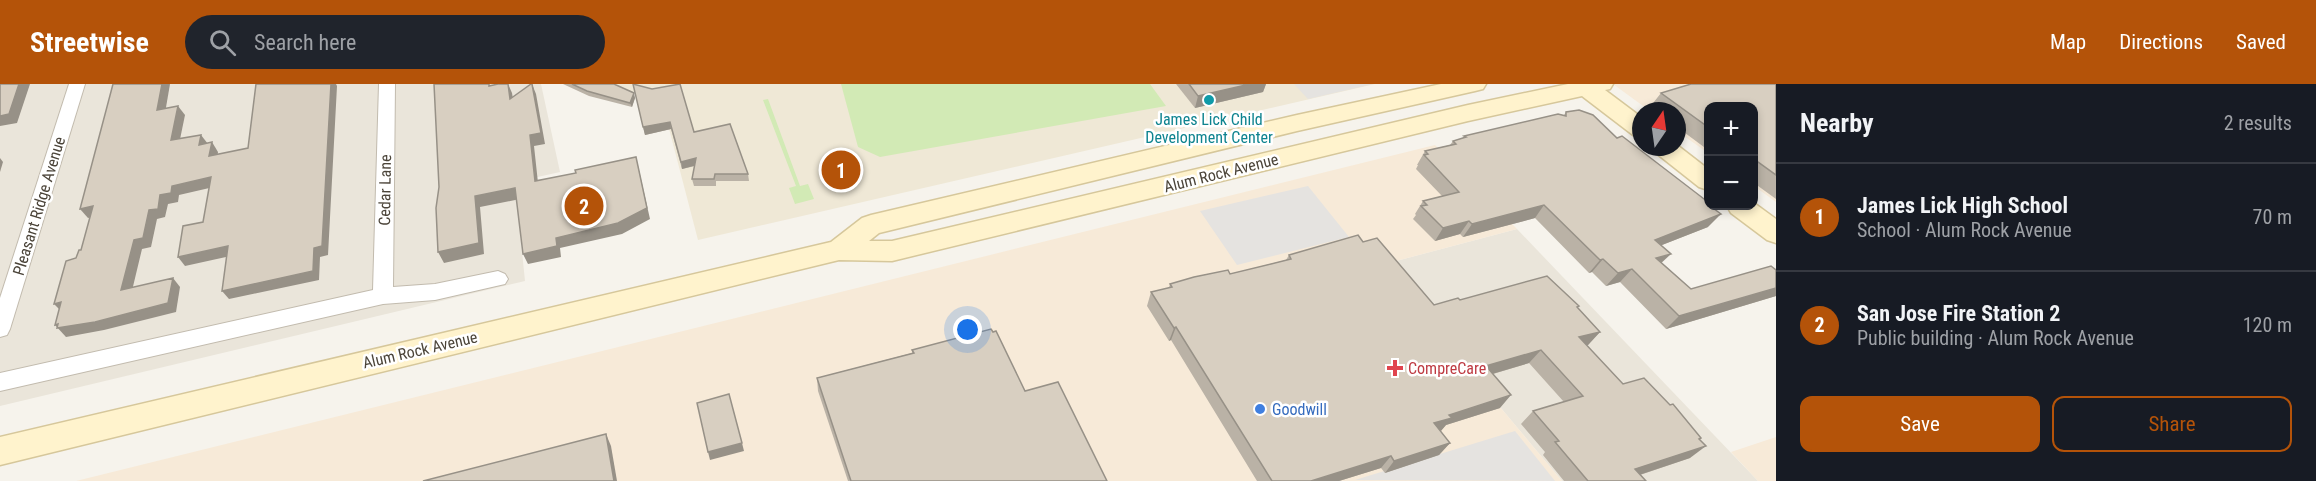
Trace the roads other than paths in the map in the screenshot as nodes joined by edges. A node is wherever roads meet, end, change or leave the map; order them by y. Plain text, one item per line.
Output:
1 (77, 84) edge
2 (387, 84) edge
3 (1475, 84) edge
4 (1591, 86) edge
5 (1632, 121) edge
6 (1675, 156) edge
7 (1704, 179) edge
8 (1024, 189) junction
9 (1745, 210) edge
10 (998, 227) junction
11 (1776, 233) edge
12 (839, 250) junction
13 (498, 279) dead end
14 (383, 296) junction
15 (0, 329) edge
16 (0, 382) edge
17 (0, 450) edge

1 - 15 street, Pleasant Ridge Avenue
2 - 14 street, Cedar Lane
3 - 8 main road, Alum Rock Avenue
4 - 5 main road
4 - 10 main road, Alum Rock Avenue
6 - 7 main road
8 - 10 main road
8 - 12 main road, Alum Rock Avenue
9 - 11 main road
10 - 12 main road, Alum Rock Avenue
12 - 17 main road, Alum Rock Avenue
13 - 14 street
14 - 16 street

